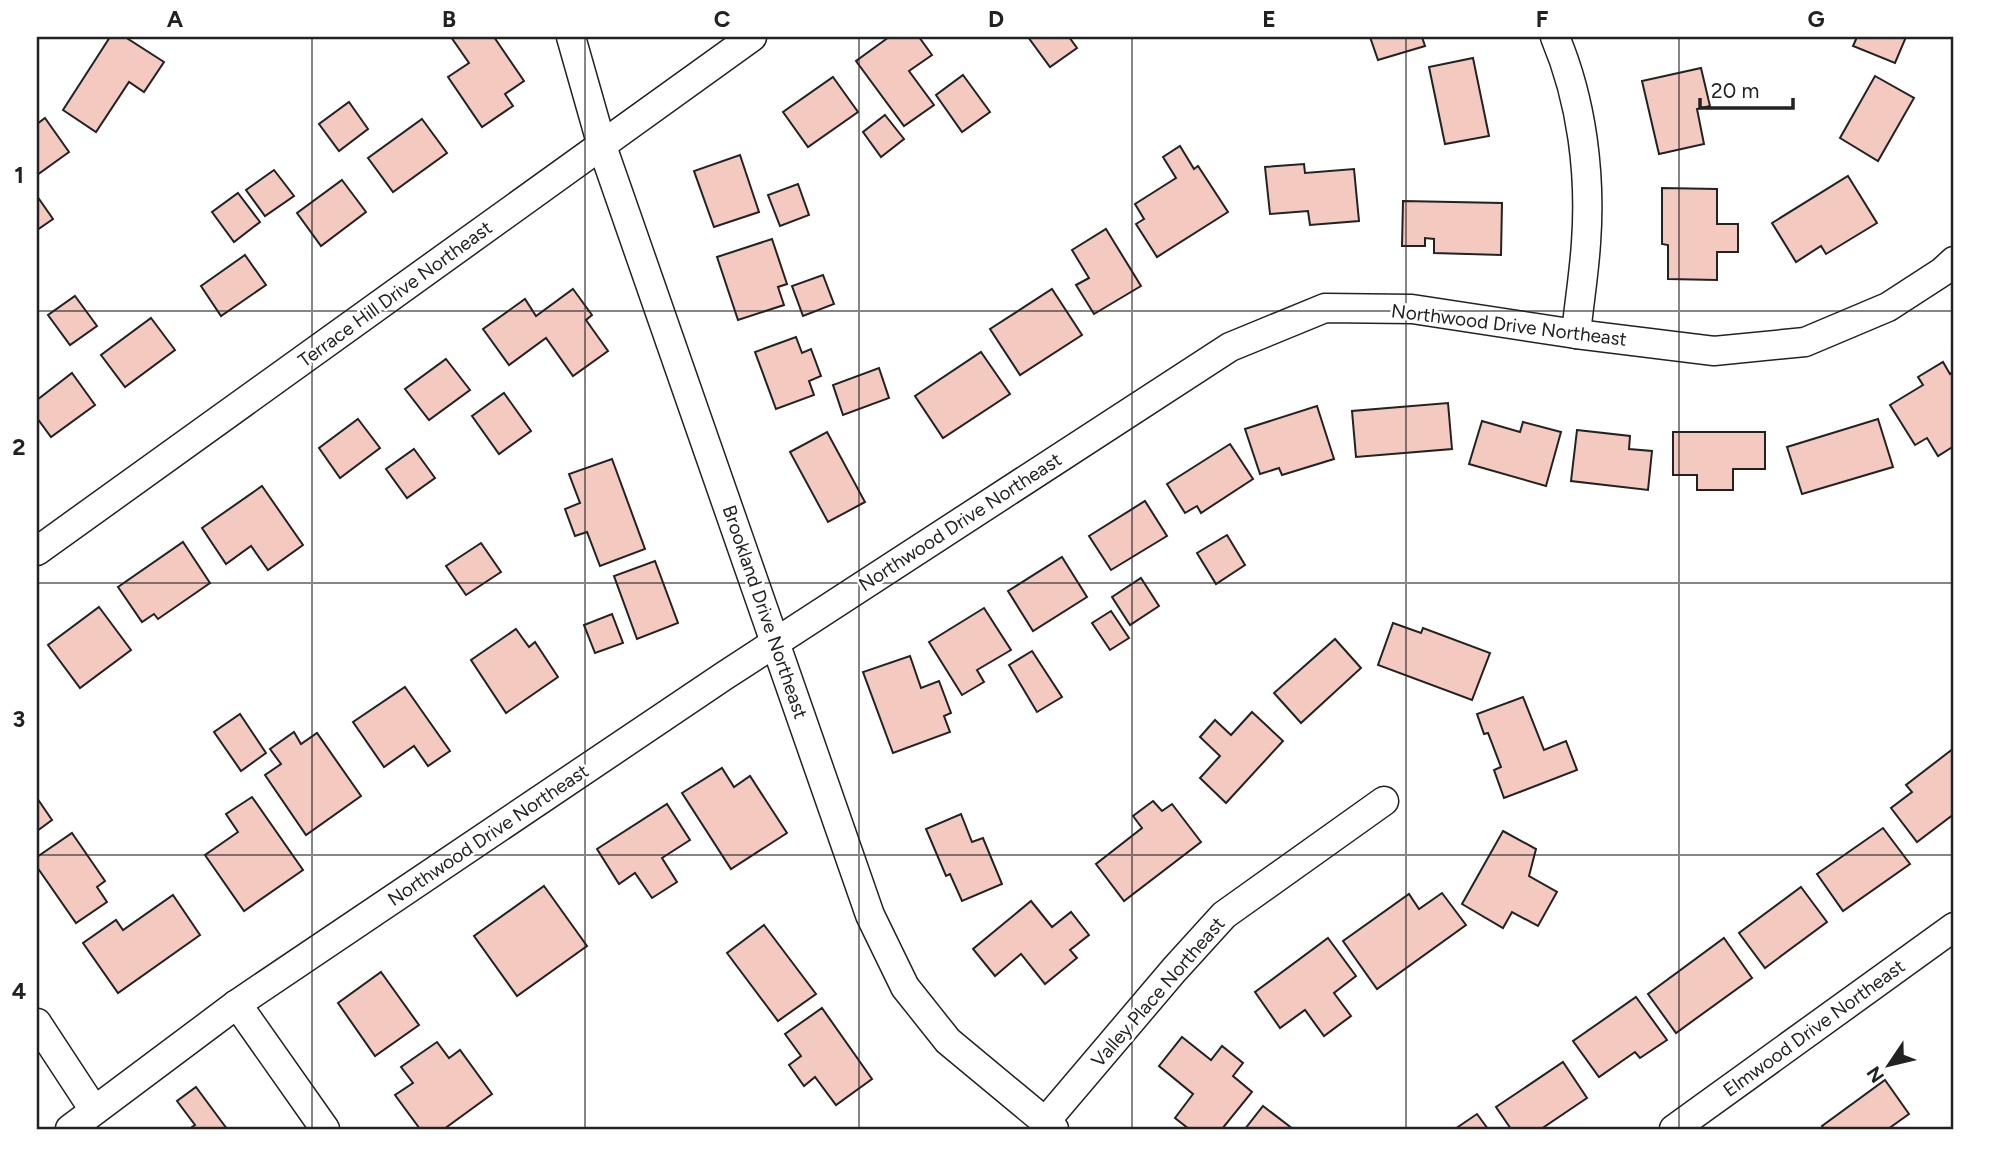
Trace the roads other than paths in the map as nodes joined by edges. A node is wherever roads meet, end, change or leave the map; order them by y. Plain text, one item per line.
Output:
1 (571, 37) edge
2 (752, 37) edge
3 (1555, 37) edge
4 (602, 146) junction
5 (1954, 261) edge
6 (1576, 334) junction
7 (37, 551) edge
8 (775, 641) junction
9 (1384, 801) dead end
10 (1954, 927) edge
11 (237, 1004) junction
12 (37, 1023) edge
13 (94, 1110) junction
14 (1049, 1126) edge
15 (70, 1129) edge
16 (325, 1129) edge
17 (1674, 1129) edge

1 - 4 street, Brookland Drive Northeast
2 - 4 street, Terrace Hill Drive Northeast
3 - 6 street
4 - 7 street, Terrace Hill Drive Northeast
4 - 8 street, Brookland Drive Northeast
5 - 6 street, Northwood Drive Northeast
6 - 8 street, Northwood Drive Northeast
8 - 11 street, Northwood Drive Northeast
8 - 14 street, Brookland Drive Northeast
9 - 14 street, Valley Place Northeast
10 - 17 street, Elmwood Drive Northeast
11 - 13 street, Northwood Drive Northeast
11 - 16 street
12 - 13 street
13 - 15 street, Northwood Drive Northeast

